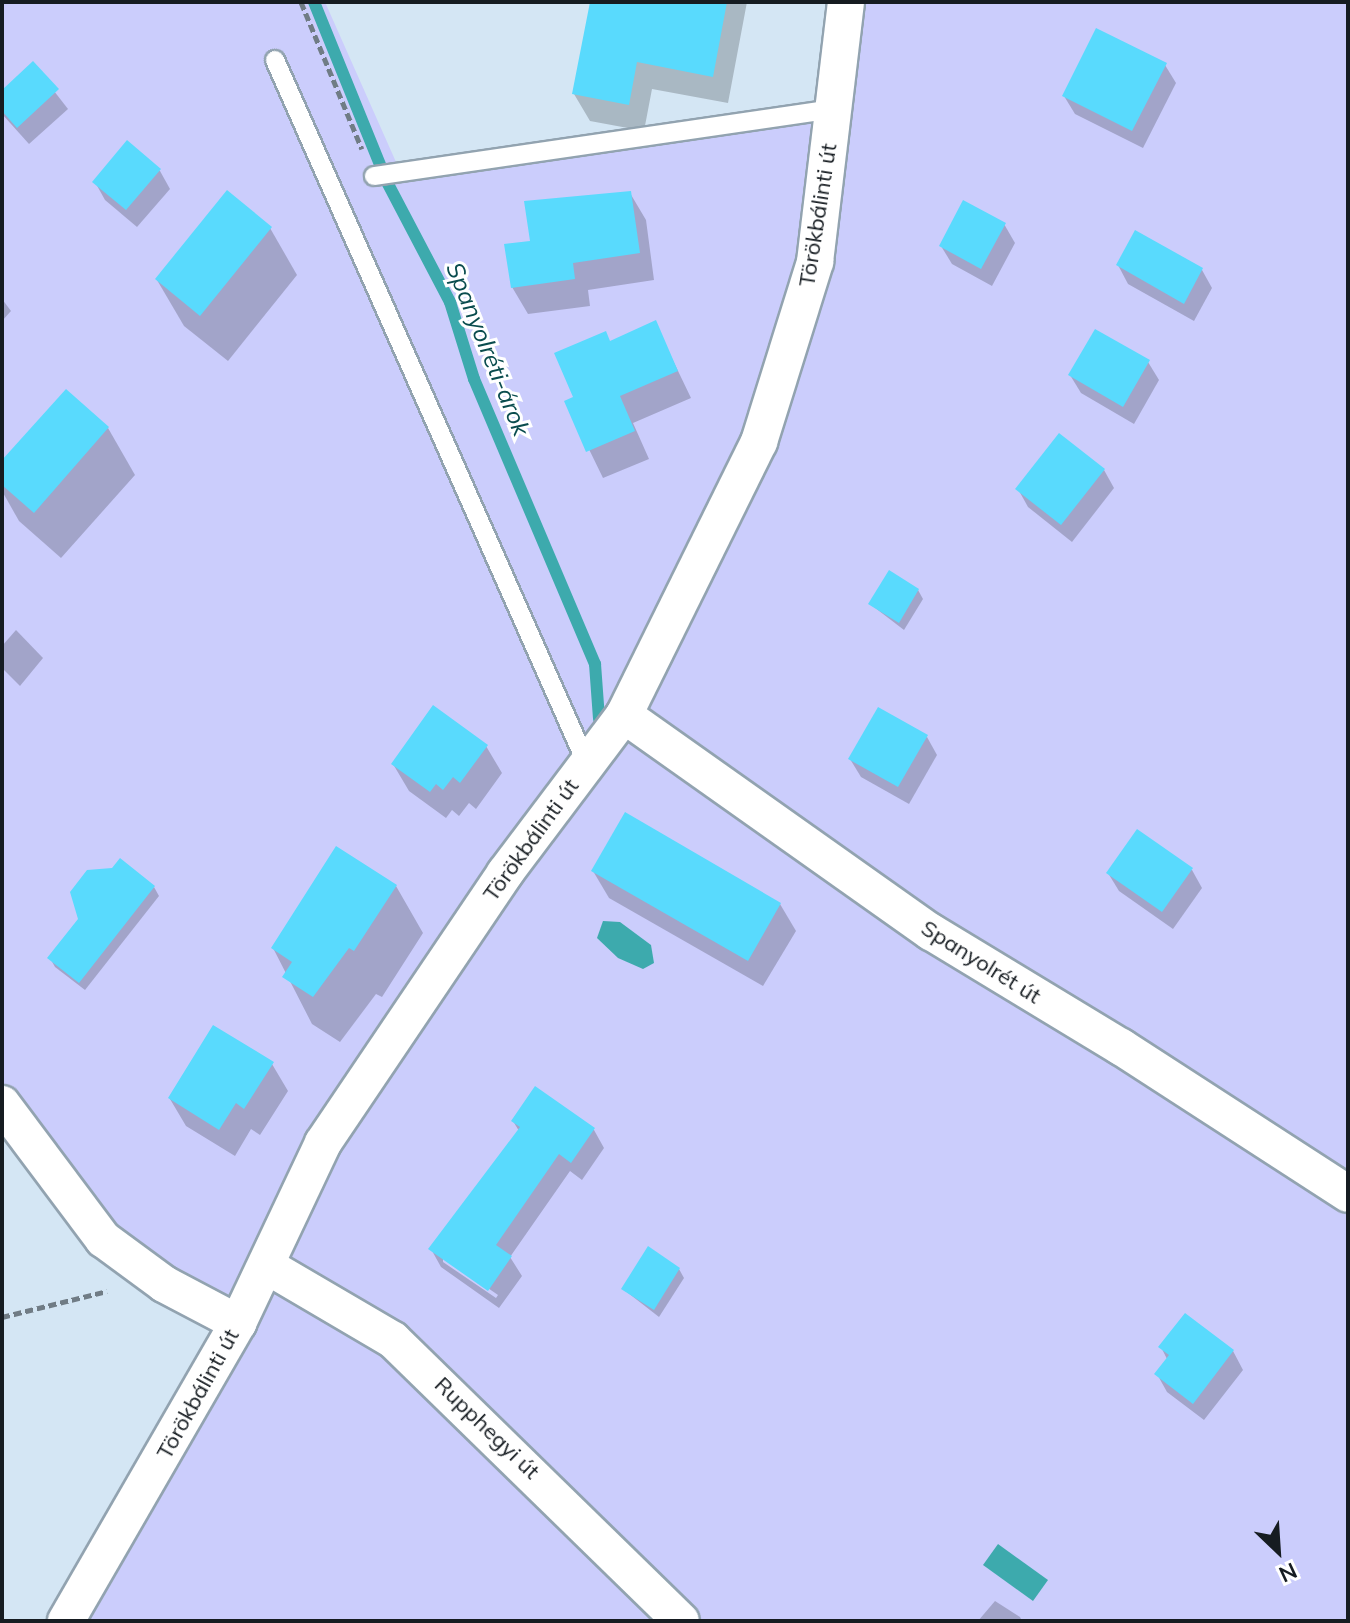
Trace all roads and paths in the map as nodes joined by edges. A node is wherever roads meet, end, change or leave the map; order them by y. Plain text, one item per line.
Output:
1 (301, 2) edge
2 (846, 2) edge
3 (275, 60) dead end
4 (833, 109) junction
5 (374, 176) joint
6 (624, 715) junction
7 (587, 764) junction
8 (2, 1104) edge
9 (1348, 1194) edge
10 (267, 1266) junction
11 (164, 1284) junction
12 (2, 1317) edge
13 (238, 1323) junction
14 (66, 1621) edge
15 (681, 1621) edge

1 - 5 path
2 - 4 street, Törökbálinti út
3 - 7 lane
4 - 5 lane
4 - 6 street, Törökbálinti út
6 - 7 street, Törökbálinti út
6 - 9 street, Spanyolrét út
7 - 10 street, Törökbálinti út
8 - 11 street
10 - 13 street, Törökbálinti út
10 - 15 street, Rupphegyi út
11 - 12 path
11 - 13 street
13 - 14 street, Törökbálinti út

